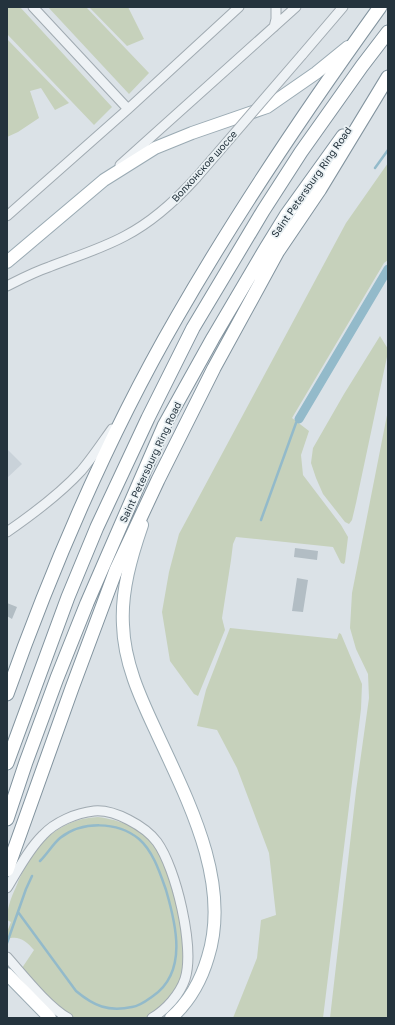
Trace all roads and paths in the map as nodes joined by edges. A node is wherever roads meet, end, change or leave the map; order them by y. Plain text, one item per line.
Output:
1 (33, 7) edge
2 (239, 7) edge
3 (276, 7) edge
4 (296, 7) edge
5 (343, 7) edge
6 (380, 7) edge
7 (274, 27) junction
8 (388, 32) edge
9 (358, 38) junction
10 (388, 73) edge
11 (388, 77) edge
12 (128, 109) junction
13 (104, 180) junction
14 (7, 216) edge
15 (7, 262) edge
16 (7, 286) edge
17 (131, 402) junction
18 (158, 480) junction
19 (7, 532) edge
20 (7, 694) edge
21 (7, 763) edge
22 (7, 819) edge
23 (7, 870) edge
24 (7, 888) edge
25 (10, 968) edge
26 (50, 1018) edge
27 (68, 1018) edge
28 (152, 1018) edge
29 (171, 1018) edge

1 - 12 street
2 - 12 street
3 - 7 street
4 - 7 street
5 - 16 street, Волхонское шоссе, bridge
6 - 9 highway
7 - 13 street
8 - 21 highway, Saint Petersburg Ring Road
9 - 13 main road
9 - 17 highway
10 - 22 highway, Saint Petersburg Ring Road
11 - 18 highway
12 - 14 street
13 - 15 main road
17 - 19 street
17 - 20 highway
18 - 23 highway
18 - 29 main road
24 - 28 street
25 - 26 main road
25 - 27 street

